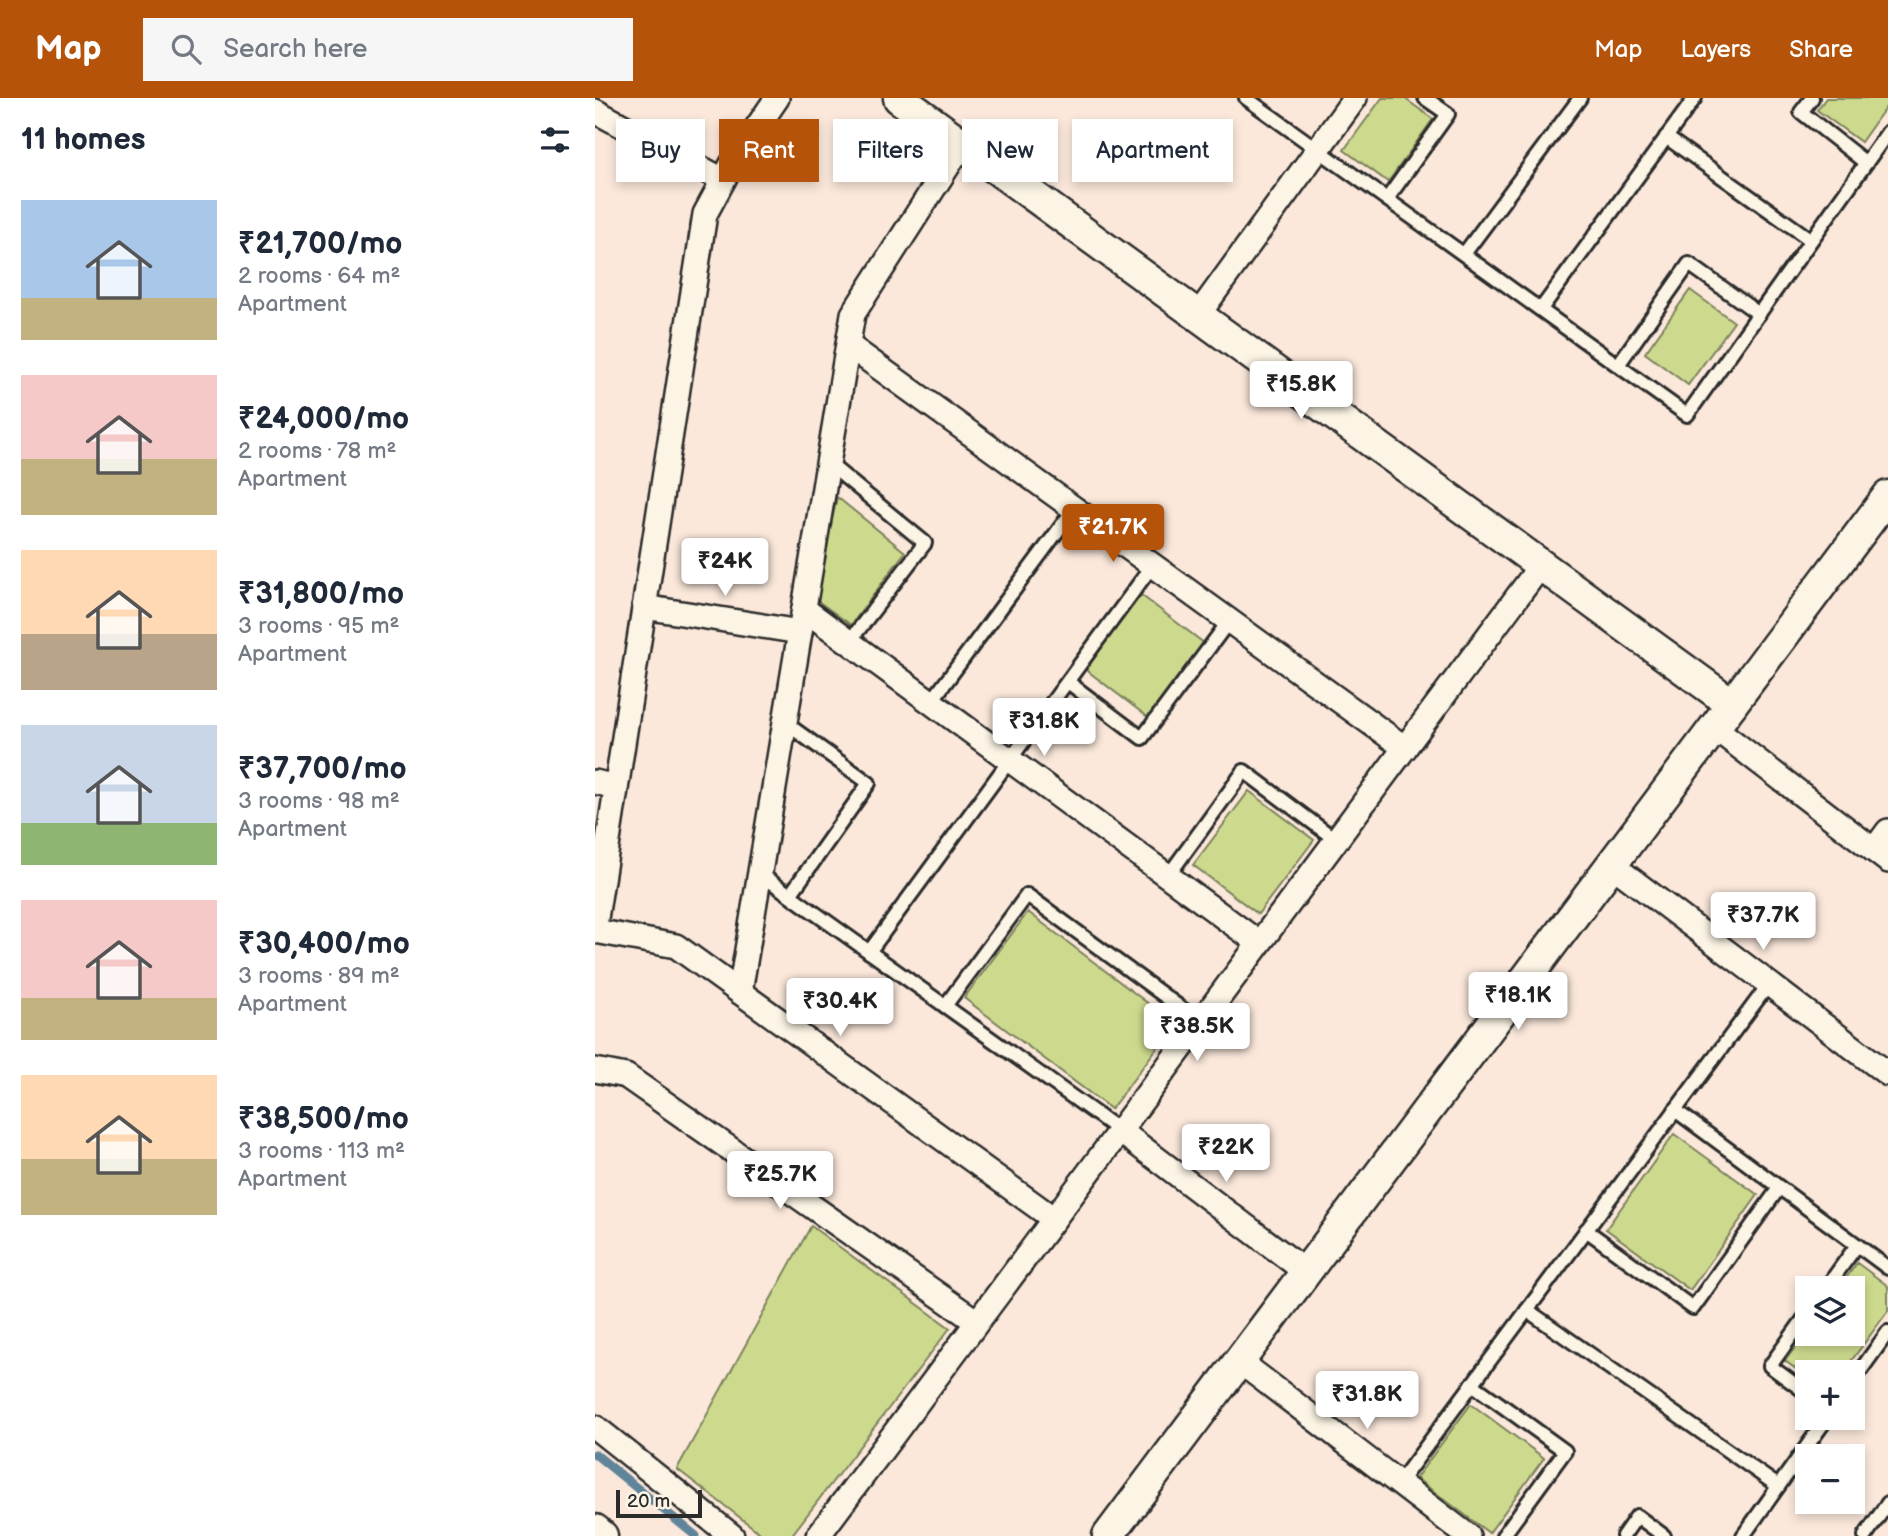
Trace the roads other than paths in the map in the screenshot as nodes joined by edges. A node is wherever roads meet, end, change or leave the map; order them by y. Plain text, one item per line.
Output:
1 (777, 98) edge
2 (899, 98) edge
3 (1246, 98) edge
4 (1355, 98) edge
5 (1425, 98) edge
6 (1580, 98) edge
7 (1695, 98) edge
8 (1812, 98) edge
9 (595, 110) edge
10 (763, 119) edge
11 (1888, 132) edge
12 (1667, 137) junction
13 (962, 144) joint
14 (1318, 149) junction
15 (1866, 163) junction
16 (719, 178) edge
17 (722, 182) edge
18 (1014, 182) edge
19 (1387, 199) junction
20 (1811, 240) junction
21 (1464, 254) junction
22 (1541, 309) junction
23 (1759, 314) junction
24 (1198, 315) junction
25 (848, 345) junction
26 (1618, 365) junction
27 (828, 463) junction
28 (1888, 496) edge
29 (1074, 509) junction
30 (1541, 565) junction
31 (1152, 566) junction
32 (644, 607) junction
33 (803, 609) junction
34 (1229, 621) junction
35 (800, 632) junction
36 (849, 642) junction
37 (1068, 682) junction
38 (931, 702) junction
39 (1732, 704) junction
40 (784, 722) junction
41 (1715, 728) junction
42 (1405, 748) junction
43 (1010, 760) junction
44 (605, 784) edge
45 (1888, 831) edge
46 (1336, 840) junction
47 (1881, 856) edge
48 (1612, 864) junction
49 (759, 873) junction
50 (1168, 876) junction
51 (790, 895) junction
52 (595, 925) edge
53 (595, 931) edge
54 (1259, 943) junction
55 (869, 952) junction
56 (1769, 984) junction
57 (740, 992) junction
58 (945, 1006) junction
59 (1201, 1023) junction
60 (595, 1070) edge
61 (1888, 1074) edge
62 (1675, 1110) junction
63 (1119, 1131) junction
64 (1779, 1188) junction
65 (1054, 1219) junction
66 (1586, 1230) junction
67 (1857, 1245) junction
68 (1888, 1268) edge
69 (1306, 1272) junction
70 (1835, 1276) edge
71 (1527, 1310) junction
72 (977, 1322) junction
73 (1795, 1331) edge
74 (1888, 1332) edge
75 (1239, 1361) junction
76 (1865, 1364) edge
77 (1472, 1384) junction
78 (1795, 1384) edge
79 (595, 1427) edge
80 (1818, 1430) edge
81 (1399, 1483) junction
82 (1778, 1486) junction
83 (1888, 1503) edge
84 (595, 1530) edge
85 (602, 1536) edge
86 (732, 1536) edge
87 (818, 1536) edge
88 (1108, 1536) edge
89 (1468, 1536) edge
90 (1503, 1536) edge
91 (1623, 1536) edge
92 (1664, 1536) edge
93 (1742, 1536) edge
94 (1865, 1536) edge

1 - 10 street
2 - 13 street
3 - 14 lane
4 - 14 street
5 - 19 lane
6 - 21 lane
7 - 12 lane
8 - 15 lane
9 - 16 street
11 - 15 lane
12 - 20 lane
12 - 22 lane
13 - 25 street
14 - 19 lane
14 - 24 street
15 - 20 lane
17 - 32 street
18 - 24 street
19 - 21 lane
20 - 23 lane
21 - 22 lane
22 - 26 lane
23 - 26 lane
23 - 26 lane
24 - 30 street
25 - 27 street
25 - 29 street
27 - 33 street
27 - 36 lane
28 - 39 street
29 - 31 street
29 - 38 lane
30 - 39 street
30 - 42 street
31 - 34 street
31 - 37 lane
32 - 35 street
32 - 44 street
33 - 35 street
33 - 36 street
34 - 37 lane
34 - 42 street
35 - 40 street
36 - 38 street
37 - 43 lane
38 - 43 street
39 - 41 street
40 - 49 street
40 - 51 lane
41 - 47 street
41 - 48 street
42 - 46 street
43 - 50 street
43 - 55 lane
44 - 52 street
45 - 47 street
46 - 50 lane
46 - 54 street
48 - 56 street
48 - 69 street
49 - 51 lane
49 - 57 street
50 - 54 street
51 - 55 lane
53 - 57 street
54 - 59 street
55 - 58 lane
56 - 61 street
56 - 62 lane
57 - 65 street
58 - 59 lane
58 - 63 lane
59 - 63 street
60 - 72 street
62 - 64 lane
62 - 66 lane
63 - 65 street
63 - 69 street
64 - 66 lane
64 - 67 lane
65 - 72 street
66 - 71 lane
67 - 68 lane
67 - 70 lane
69 - 75 street
71 - 77 lane
71 - 82 lane
72 - 87 street
73 - 78 lane
74 - 76 lane
75 - 81 street
75 - 88 street
77 - 81 lane
77 - 90 lane
79 - 86 street
80 - 82 lane
81 - 89 street
82 - 93 lane
83 - 94 lane
84 - 85 street
91 - 92 lane

